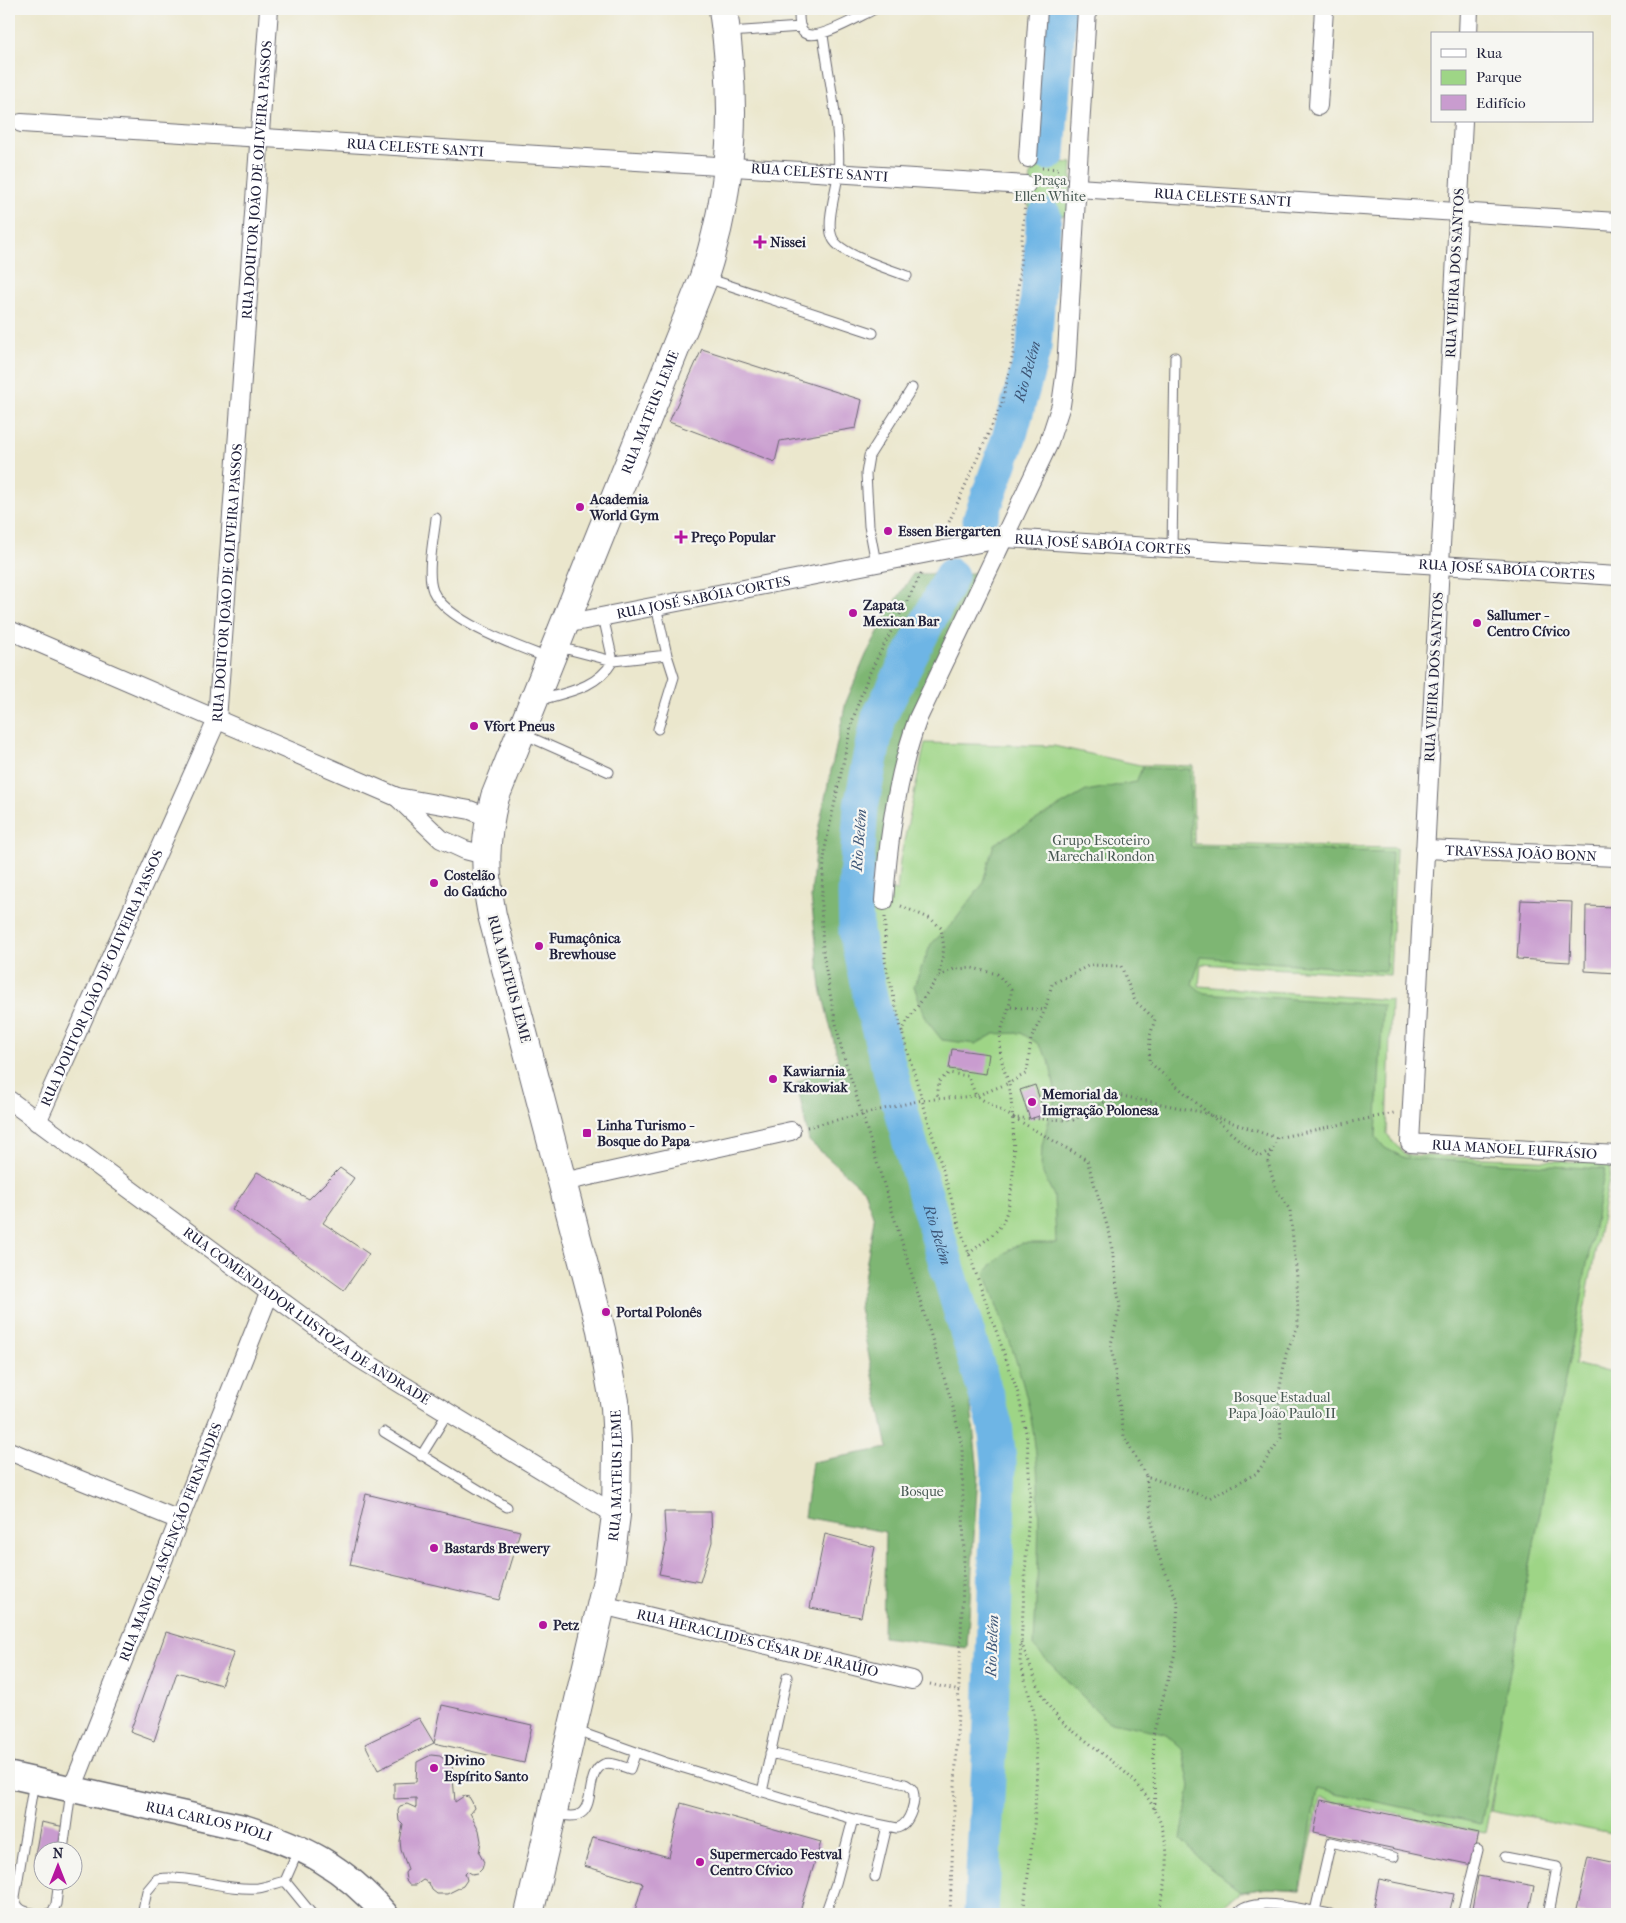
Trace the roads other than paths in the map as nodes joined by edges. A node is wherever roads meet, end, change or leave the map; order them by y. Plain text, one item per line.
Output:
1 (269, 9) edge
2 (799, 9) edge
3 (874, 9) edge
4 (1038, 9) edge
5 (1087, 9) edge
6 (1324, 9) edge
7 (1469, 9) edge
8 (725, 21) edge
9 (801, 27) junction
10 (1468, 32) edge
11 (822, 35) junction
12 (1318, 106) dead end
13 (1463, 122) edge
14 (21, 123) dead end
15 (260, 138) junction
16 (1028, 158) dead end
17 (730, 167) junction
18 (838, 174) junction
19 (1026, 186) road end
20 (1076, 188) junction
21 (1458, 212) junction
22 (1617, 222) edge
23 (907, 276) dead end
24 (704, 277) junction
25 (872, 334) dead end
26 (1175, 357) dead end
27 (912, 388) dead end
28 (436, 518) dead end
29 (1005, 538) junction
30 (1172, 549) junction
31 (876, 563) junction
32 (1440, 565) junction
33 (1617, 576) edge
34 (656, 606) junction
35 (603, 616) junction
36 (9, 630) edge
37 (557, 643) junction
38 (667, 654) junction
39 (613, 661) junction
40 (533, 702) junction
41 (218, 720) junction
42 (658, 730) dead end
43 (521, 733) junction
44 (608, 772) dead end
45 (397, 797) junction
46 (490, 818) junction
47 (1425, 849) junction
48 (485, 855) junction
49 (1617, 857) edge
50 (884, 901) road end
51 (9, 1100) edge
52 (37, 1122) junction
53 (792, 1131) road end
54 (1410, 1143) joint
55 (1617, 1155) edge
56 (563, 1182) junction
57 (269, 1294) junction
58 (448, 1414) junction
59 (384, 1432) dead end
60 (9, 1451) edge
61 (421, 1456) junction
62 (507, 1507) dead end
63 (616, 1515) junction
64 (179, 1520) junction
65 (602, 1605) junction
66 (787, 1677) dead end
67 (912, 1680) road end
68 (573, 1730) junction
69 (636, 1752) junction
70 (770, 1753) junction
71 (9, 1775) edge
72 (34, 1781) junction
73 (72, 1789) junction
74 (762, 1792) junction
75 (554, 1813) junction
76 (853, 1819) junction
77 (887, 1826) junction
78 (64, 1840) edge
79 (300, 1847) junction
80 (1478, 1850) dead end
81 (1394, 1857) dead end
82 (1504, 1857) dead end
83 (875, 1877) dead end
84 (285, 1881) junction
85 (58, 1890) edge
86 (1315, 1911) junction
87 (38, 1914) edge
88 (47, 1914) edge
89 (142, 1914) edge
90 (312, 1914) edge
91 (386, 1914) edge
92 (529, 1914) edge
93 (824, 1914) edge
94 (1237, 1914) edge
95 (1330, 1914) edge
96 (1462, 1914) edge
97 (1548, 1914) edge

1 - 15 street, RUA DOUTOR JOÃO DE OLIVEIRA PASSOS
2 - 9 lane
3 - 11 lane
4 - 16 street
5 - 20 street
6 - 12 street
7 - 10 street
8 - 9 lane
8 - 17 main road, RUA MATEUS LEME
9 - 11 lane
11 - 18 lane
13 - 21 street, RUA VIEIRA DOS SANTOS
14 - 15 street, RUA CELESTE SANTI
15 - 17 street, RUA CELESTE SANTI
15 - 41 street, RUA DOUTOR JOÃO DE OLIVEIRA PASSOS
17 - 18 street, RUA CELESTE SANTI
17 - 24 main road, RUA MATEUS LEME
18 - 19 street, RUA CELESTE SANTI
18 - 23 lane
20 - 21 street, RUA CELESTE SANTI
20 - 29 street
21 - 22 street, RUA CELESTE SANTI
21 - 32 street, RUA VIEIRA DOS SANTOS
24 - 25 lane
24 - 37 main road, RUA MATEUS LEME
26 - 30 lane
27 - 31 lane
28 - 37 lane
29 - 30 street, RUA JOSÉ SABÓIA CORTES
29 - 31 street, RUA JOSÉ SABÓIA CORTES
29 - 50 street
30 - 32 street, RUA JOSÉ SABÓIA CORTES
31 - 34 street, RUA JOSÉ SABÓIA CORTES
32 - 33 street, RUA JOSÉ SABÓIA CORTES
32 - 47 street, RUA VIEIRA DOS SANTOS
34 - 35 street, RUA JOSÉ SABÓIA CORTES
34 - 38 lane
35 - 37 street, RUA JOSÉ SABÓIA CORTES
35 - 39 lane
36 - 41 street
37 - 39 lane
37 - 40 main road, RUA MATEUS LEME
38 - 39 lane
38 - 42 lane
39 - 40 lane
40 - 43 main road, RUA MATEUS LEME
41 - 45 street
41 - 52 street, RUA DOUTOR JOÃO DE OLIVEIRA PASSOS
43 - 44 lane
43 - 46 main road, RUA MATEUS LEME
45 - 46 street
45 - 48 street
46 - 48 main road, RUA MATEUS LEME
47 - 49 street, TRAVESSA JOÃO BONN
47 - 54 street, RUA VIEIRA DOS SANTOS
48 - 56 main road, RUA MATEUS LEME
51 - 52 street, RUA COMENDADOR LUSTOZA DE ANDRADE
52 - 57 street, RUA COMENDADOR LUSTOZA DE ANDRADE
53 - 56 street
54 - 55 street, RUA MANOEL EUFRÁSIO
56 - 63 main road, RUA MATEUS LEME
57 - 58 street, RUA COMENDADOR LUSTOZA DE ANDRADE
57 - 64 street, RUA MANOEL ASCENÇÃO FERNANDES
58 - 61 lane
58 - 63 street, RUA COMENDADOR LUSTOZA DE ANDRADE
59 - 61 lane
60 - 64 street
61 - 62 lane
63 - 65 main road, RUA MATEUS LEME
64 - 73 street, RUA MANOEL ASCENÇÃO FERNANDES
65 - 67 street, RUA HERACLIDES CÉSAR DE ARAÚJO
65 - 68 main road, RUA MATEUS LEME
66 - 70 lane
68 - 69 lane
68 - 75 main road, RUA MATEUS LEME
69 - 74 lane
69 - 75 lane
70 - 74 lane
70 - 77 lane
71 - 72 main road, RUA CARLOS PIOLI
72 - 73 main road, RUA CARLOS PIOLI
72 - 87 lane
73 - 78 lane
73 - 79 main road, RUA CARLOS PIOLI
74 - 76 lane
75 - 92 main road, RUA MATEUS LEME
76 - 77 lane
76 - 93 lane
77 - 83 lane
79 - 84 lane
79 - 91 main road, RUA CARLOS PIOLI
80 - 96 lane
81 - 86 lane
82 - 97 lane
84 - 89 lane
84 - 90 lane
85 - 88 lane
86 - 94 lane
86 - 95 lane

